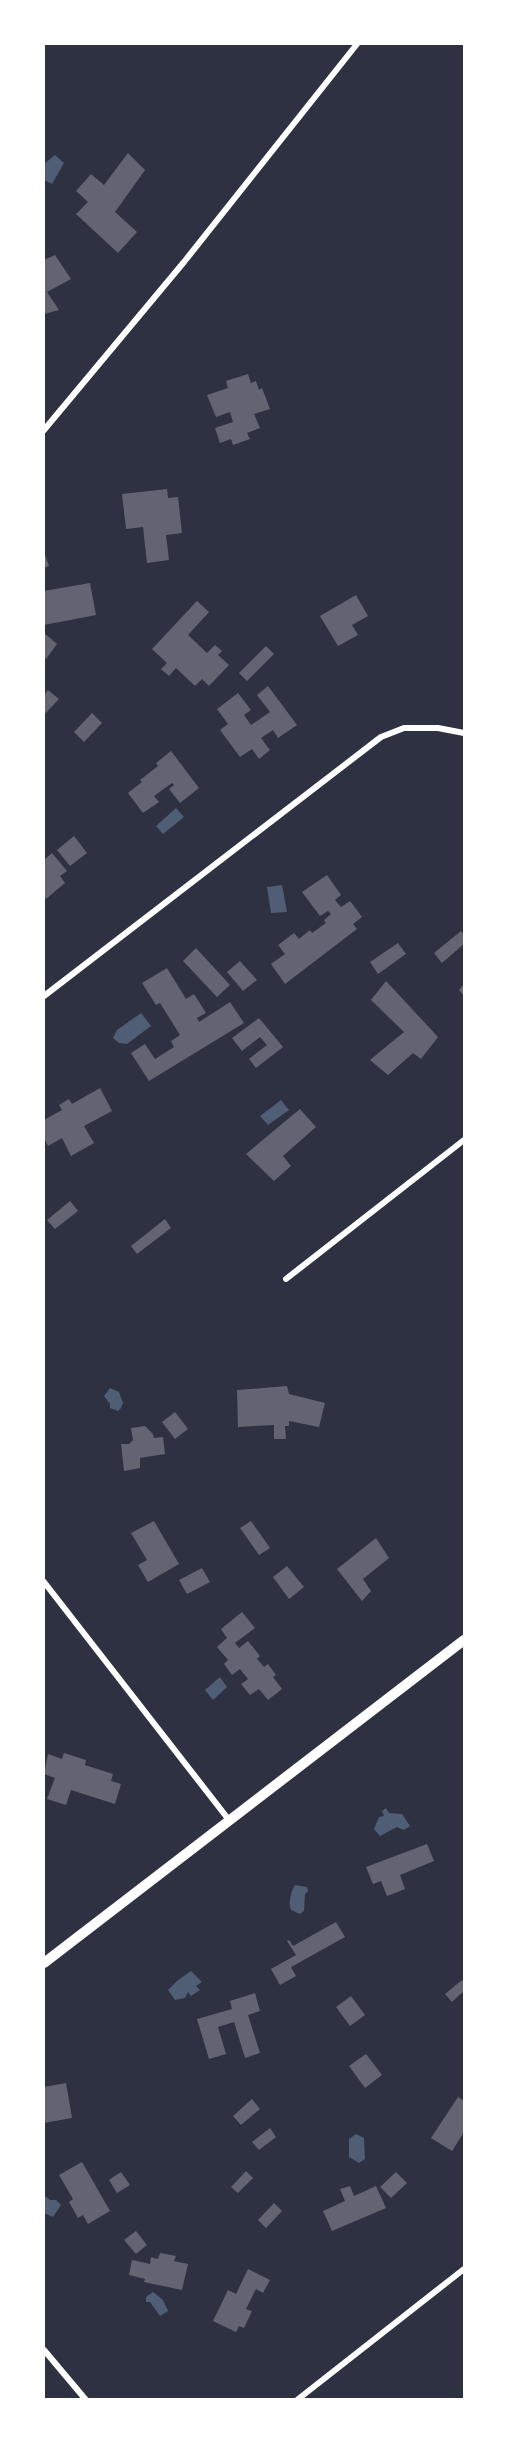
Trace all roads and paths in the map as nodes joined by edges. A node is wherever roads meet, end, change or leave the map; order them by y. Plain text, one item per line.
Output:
1 (357, 44) edge
2 (44, 430) edge
3 (465, 733) edge
4 (44, 996) edge
5 (465, 1140) edge
6 (286, 1278) dead end
7 (44, 1582) edge
8 (465, 1640) edge
9 (229, 1820) junction
10 (44, 1963) edge
11 (465, 2269) edge
12 (44, 2350) edge
13 (86, 2400) edge
14 (297, 2400) edge

1 - 2 street
3 - 4 street
5 - 6 street
7 - 9 street
8 - 9 street
9 - 10 street
11 - 14 street
12 - 13 street

